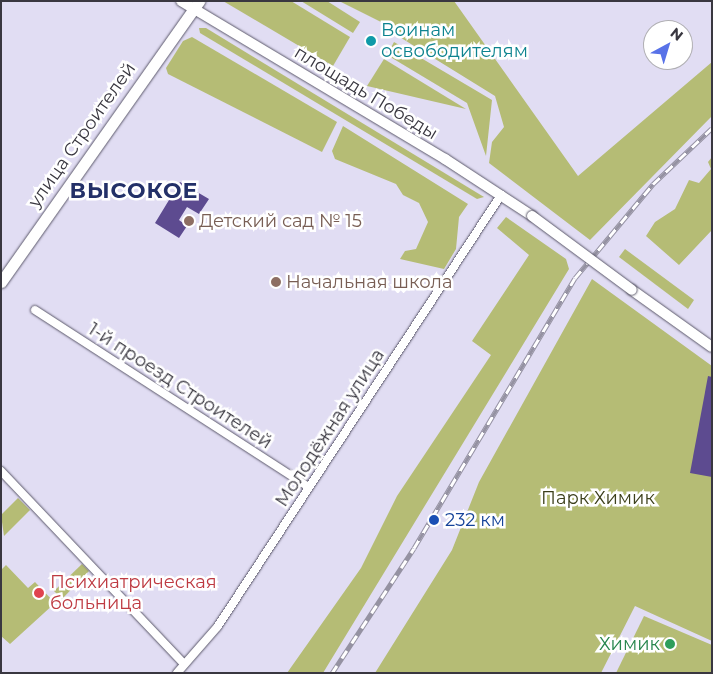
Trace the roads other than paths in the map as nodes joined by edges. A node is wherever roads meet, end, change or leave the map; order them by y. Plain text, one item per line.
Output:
1 (181, 1) edge
2 (196, 5) edge
3 (501, 195) junction
4 (1, 282) edge
5 (35, 310) dead end
6 (712, 347) edge
7 (1, 471) edge
8 (309, 487) junction
9 (184, 664) junction
10 (177, 673) edge

1 - 2 street, площадь Победы
2 - 3 street, площадь Победы
2 - 4 main road, улица Строителей
3 - 6 street, площадь Победы, bridge
3 - 8 street, Молодёжная улица
5 - 8 street, 1-й проезд Строителей
7 - 9 street
8 - 9 street, Молодёжная улица
9 - 10 street, Молодёжная улица

